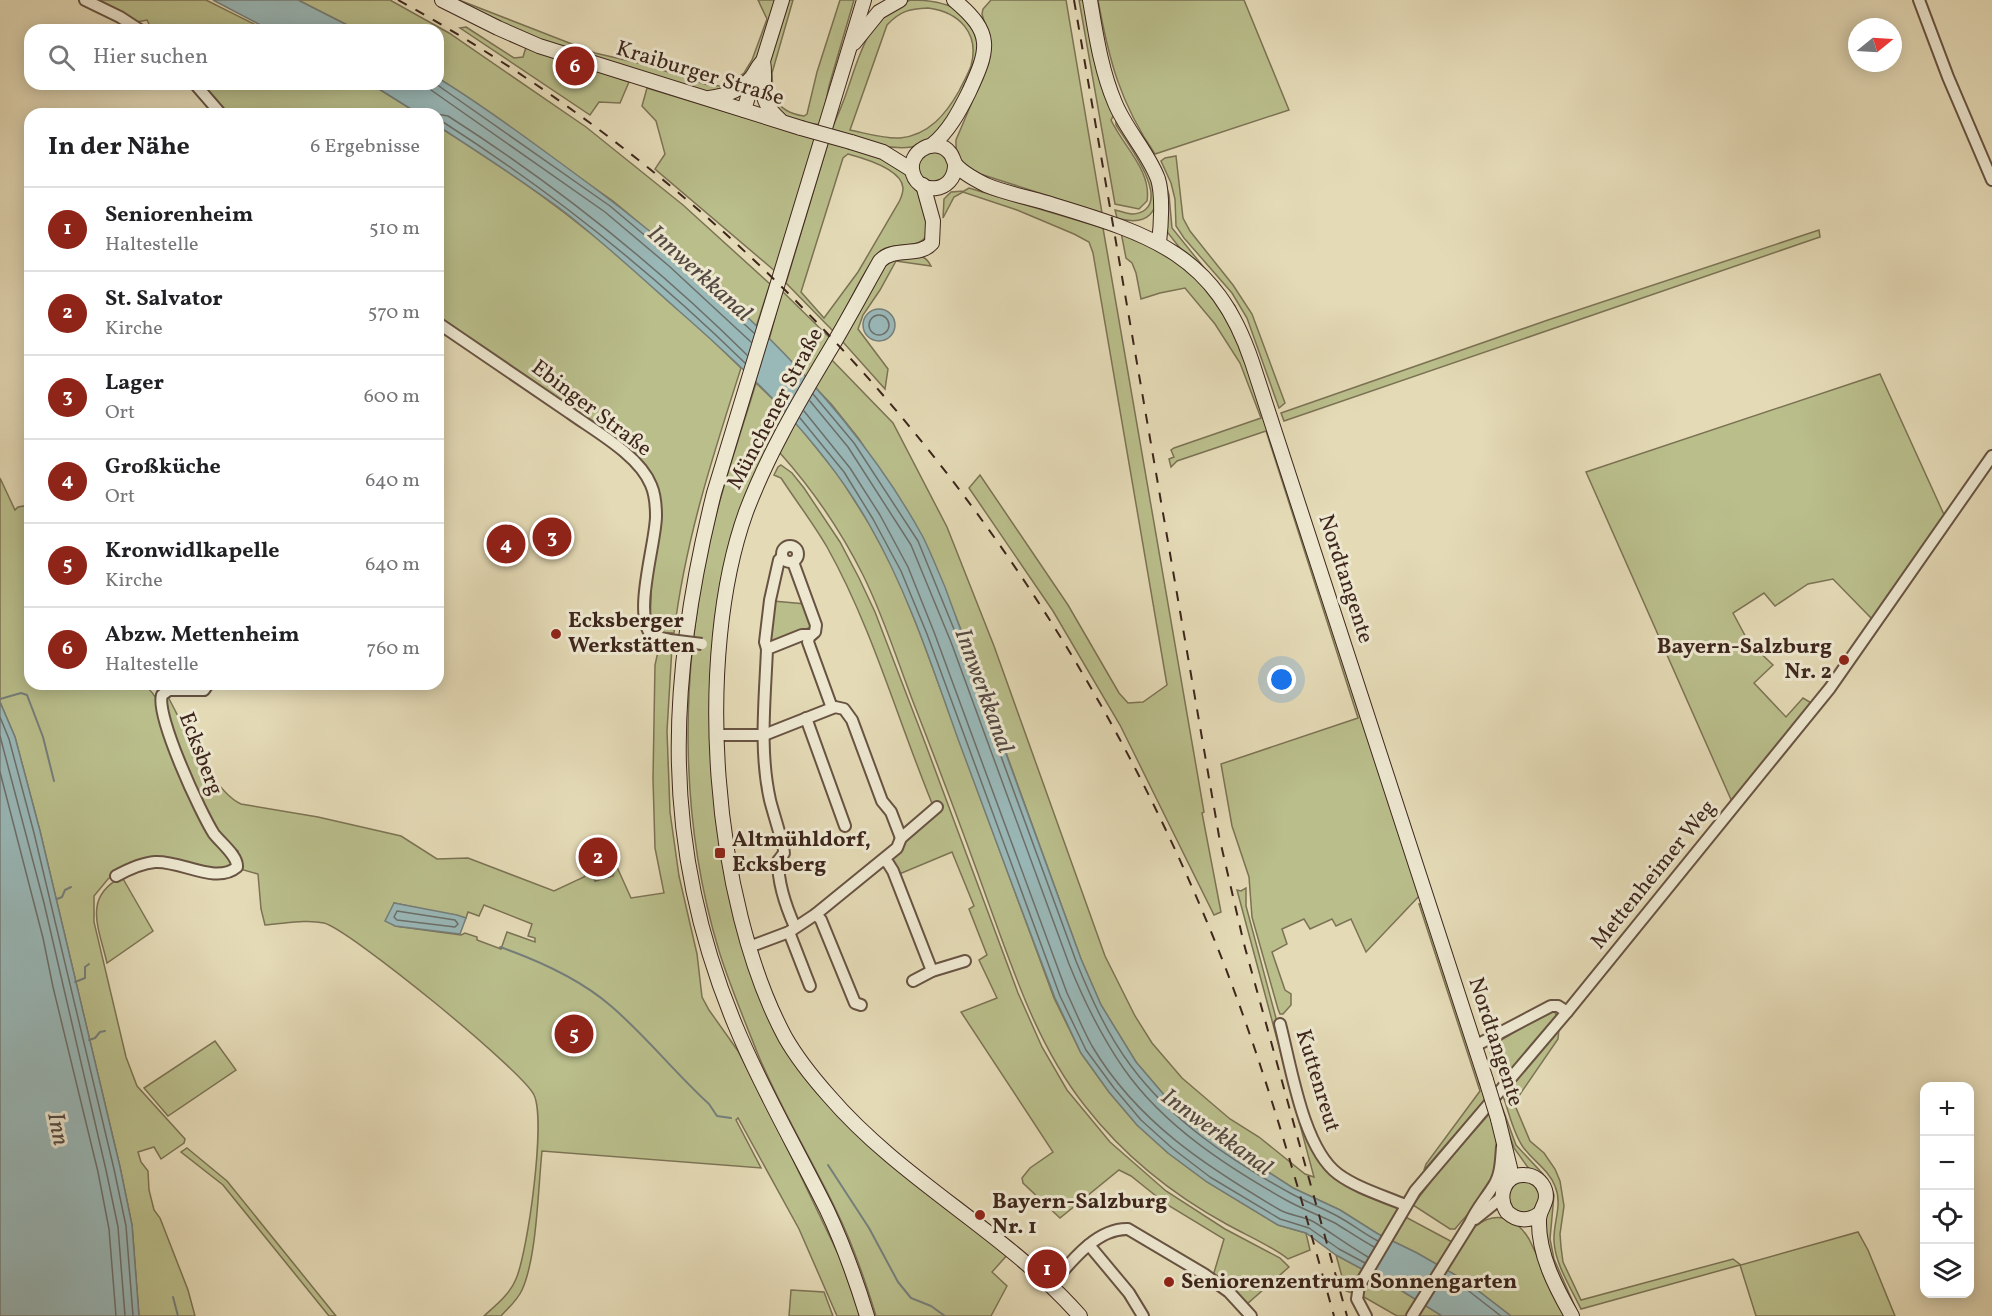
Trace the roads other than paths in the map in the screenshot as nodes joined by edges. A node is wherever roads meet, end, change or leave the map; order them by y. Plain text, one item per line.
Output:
1 (86, 0) edge
2 (442, 0) edge
3 (782, 0) edge
4 (864, 0) edge
5 (900, 0) edge
6 (1090, 0) edge
7 (1919, 0) edge
8 (954, 2) edge
9 (455, 4) edge
10 (859, 7) edge
11 (131, 24) edge
12 (850, 47) junction
13 (760, 64) junction
14 (200, 90) edge
15 (762, 91) junction
16 (707, 98) junction
17 (216, 108) edge
18 (748, 111) junction
19 (956, 120) junction
20 (782, 122) junction
21 (926, 148) junction
22 (883, 152) junction
23 (953, 160) junction
24 (912, 170) junction
25 (1992, 180) edge
26 (984, 184) junction
27 (922, 185) junction
28 (945, 185) junction
29 (1160, 208) junction
30 (933, 221) junction
31 (1146, 237) junction
32 (1159, 243) junction
33 (444, 327) edge
34 (1992, 456) edge
35 (811, 635) junction
36 (719, 645) junction
37 (767, 649) junction
38 (174, 690) edge
39 (174, 690) edge
40 (204, 690) edge
41 (832, 708) junction
42 (806, 718) junction
43 (717, 735) junction
44 (764, 735) junction
45 (937, 807) dead end
46 (845, 826) dead end
47 (901, 838) junction
48 (883, 860) junction
49 (116, 876) dead end
50 (816, 914) junction
51 (792, 929) junction
52 (749, 947) junction
53 (965, 961) dead end
54 (933, 971) junction
55 (914, 981) dead end
56 (810, 986) dead end
57 (861, 1005) dead end
58 (1568, 1012) junction
59 (1280, 1024) dead end
60 (1475, 1046) junction
61 (1503, 1133) junction
62 (1527, 1175) junction
63 (1510, 1179) junction
64 (1502, 1198) junction
65 (1405, 1205) junction
66 (1507, 1212) junction
67 (1539, 1214) junction
68 (1520, 1219) junction
69 (1470, 1223) junction
70 (1089, 1245) junction
71 (1546, 1260) junction
72 (1051, 1285) junction
73 (867, 1316) edge
74 (1080, 1316) edge
75 (1143, 1316) edge
76 (1251, 1316) edge
77 (1366, 1316) edge
78 (1412, 1316) edge
79 (1572, 1316) edge

1 - 11 street
2 - 9 main road, Kraiburger Straße
3 - 13 main road
4 - 10 main road
5 - 12 main road
6 - 29 main road
7 - 25 street
8 - 19 main road
9 - 16 main road, Kraiburger Straße
10 - 12 main road
12 - 73 main road
13 - 15 main road
13 - 16 main road
13 - 18 main road
14 - 17 street
15 - 18 main road
15 - 20 main road
16 - 18 main road, Kraiburger Straße
18 - 20 main road, Kraiburger Straße
19 - 21 main road
19 - 23 main road
20 - 22 main road, Kraiburger Straße, bridge
21 - 22 main road, Kraiburger Straße
21 - 23 main road
21 - 24 main road
22 - 24 main road, Kraiburger Straße
23 - 26 main road, Nordtangente
23 - 28 main road
24 - 27 main road
26 - 28 main road, Nordtangente
26 - 31 main road, Nordtangente
27 - 28 main road
27 - 30 main road
28 - 30 main road, Münchener Straße
29 - 31 main road
29 - 32 main road
30 - 36 main road, Münchener Straße
31 - 32 main road, Nordtangente
32 - 60 main road, Nordtangente
33 - 36 street, Ebinger Straße, bridge
34 - 58 street, Mettenheimer Weg
35 - 37 street
35 - 37 street
35 - 41 street
36 - 43 main road, Münchener Straße
37 - 44 street
38 - 40 street, Ecksberg
39 - 49 street, Ecksberg
41 - 42 street
41 - 47 street
42 - 44 street
42 - 46 street
43 - 44 street
43 - 52 main road, Münchener Straße
44 - 51 street
45 - 47 street
47 - 48 street
48 - 50 street
48 - 54 street
50 - 51 street
50 - 57 street
51 - 52 street
51 - 56 street
52 - 72 main road, Münchener Straße
53 - 54 street
54 - 55 street
58 - 60 street
58 - 65 street, Mettenheimer Weg
59 - 65 street, Kuttenreut
60 - 61 main road, Nordtangente, bridge
61 - 62 main road, Nordtangente
61 - 63 main road, Nordtangente
61 - 69 street
62 - 63 main road
62 - 67 main road, Nordtangente
63 - 64 main road
64 - 66 main road
64 - 69 street
65 - 77 street, Mettenheimer Weg
66 - 68 main road, Nordtangente
66 - 69 street
67 - 68 main road
67 - 71 main road, Nordtangente
68 - 71 main road, Nordtangente
69 - 78 street
70 - 72 street
70 - 75 street
70 - 76 street
71 - 79 main road, Nordtangente
72 - 74 main road, Münchener Straße

